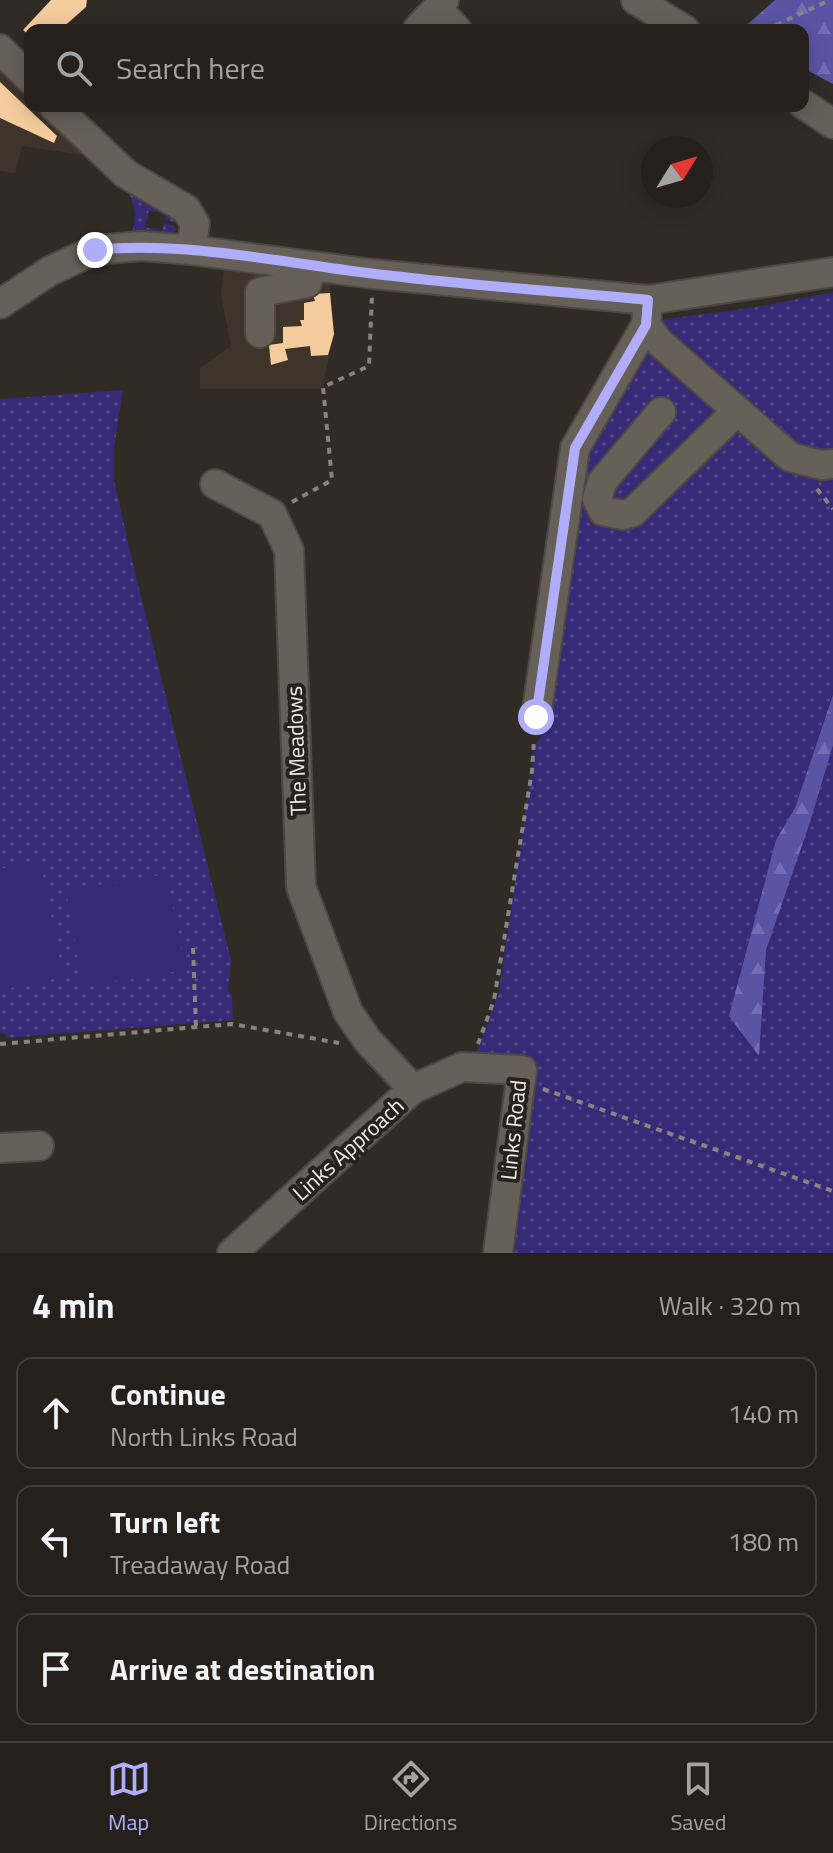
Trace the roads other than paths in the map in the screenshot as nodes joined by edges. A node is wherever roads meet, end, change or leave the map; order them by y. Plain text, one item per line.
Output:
1 (636, 0) edge
2 (447, 13) edge
3 (422, 24) edge
4 (675, 24) edge
5 (0, 49) edge
6 (24, 73) edge
7 (809, 108) edge
8 (60, 112) edge
9 (833, 124) edge
10 (191, 250) junction
11 (311, 266) junction
12 (833, 272) edge
13 (0, 304) edge
14 (647, 312) junction
15 (260, 333) dead end
16 (737, 411) junction
17 (661, 412) dead end
18 (833, 464) edge
19 (215, 484) dead end
20 (536, 717) road end
21 (361, 1043) joint
22 (413, 1089) junction
23 (39, 1146) dead end
24 (0, 1148) edge
25 (232, 1253) edge
26 (498, 1253) edge

1 - 4 street
2 - 3 street
5 - 6 street
7 - 9 street
8 - 10 street
10 - 11 street
10 - 13 street
11 - 14 street
11 - 15 street
12 - 14 street
14 - 16 street
14 - 20 street
16 - 17 street
16 - 18 street
19 - 21 street, The Meadows
21 - 22 street, Links Approach
22 - 25 street, Links Approach
22 - 26 street, Links Road
23 - 24 street

